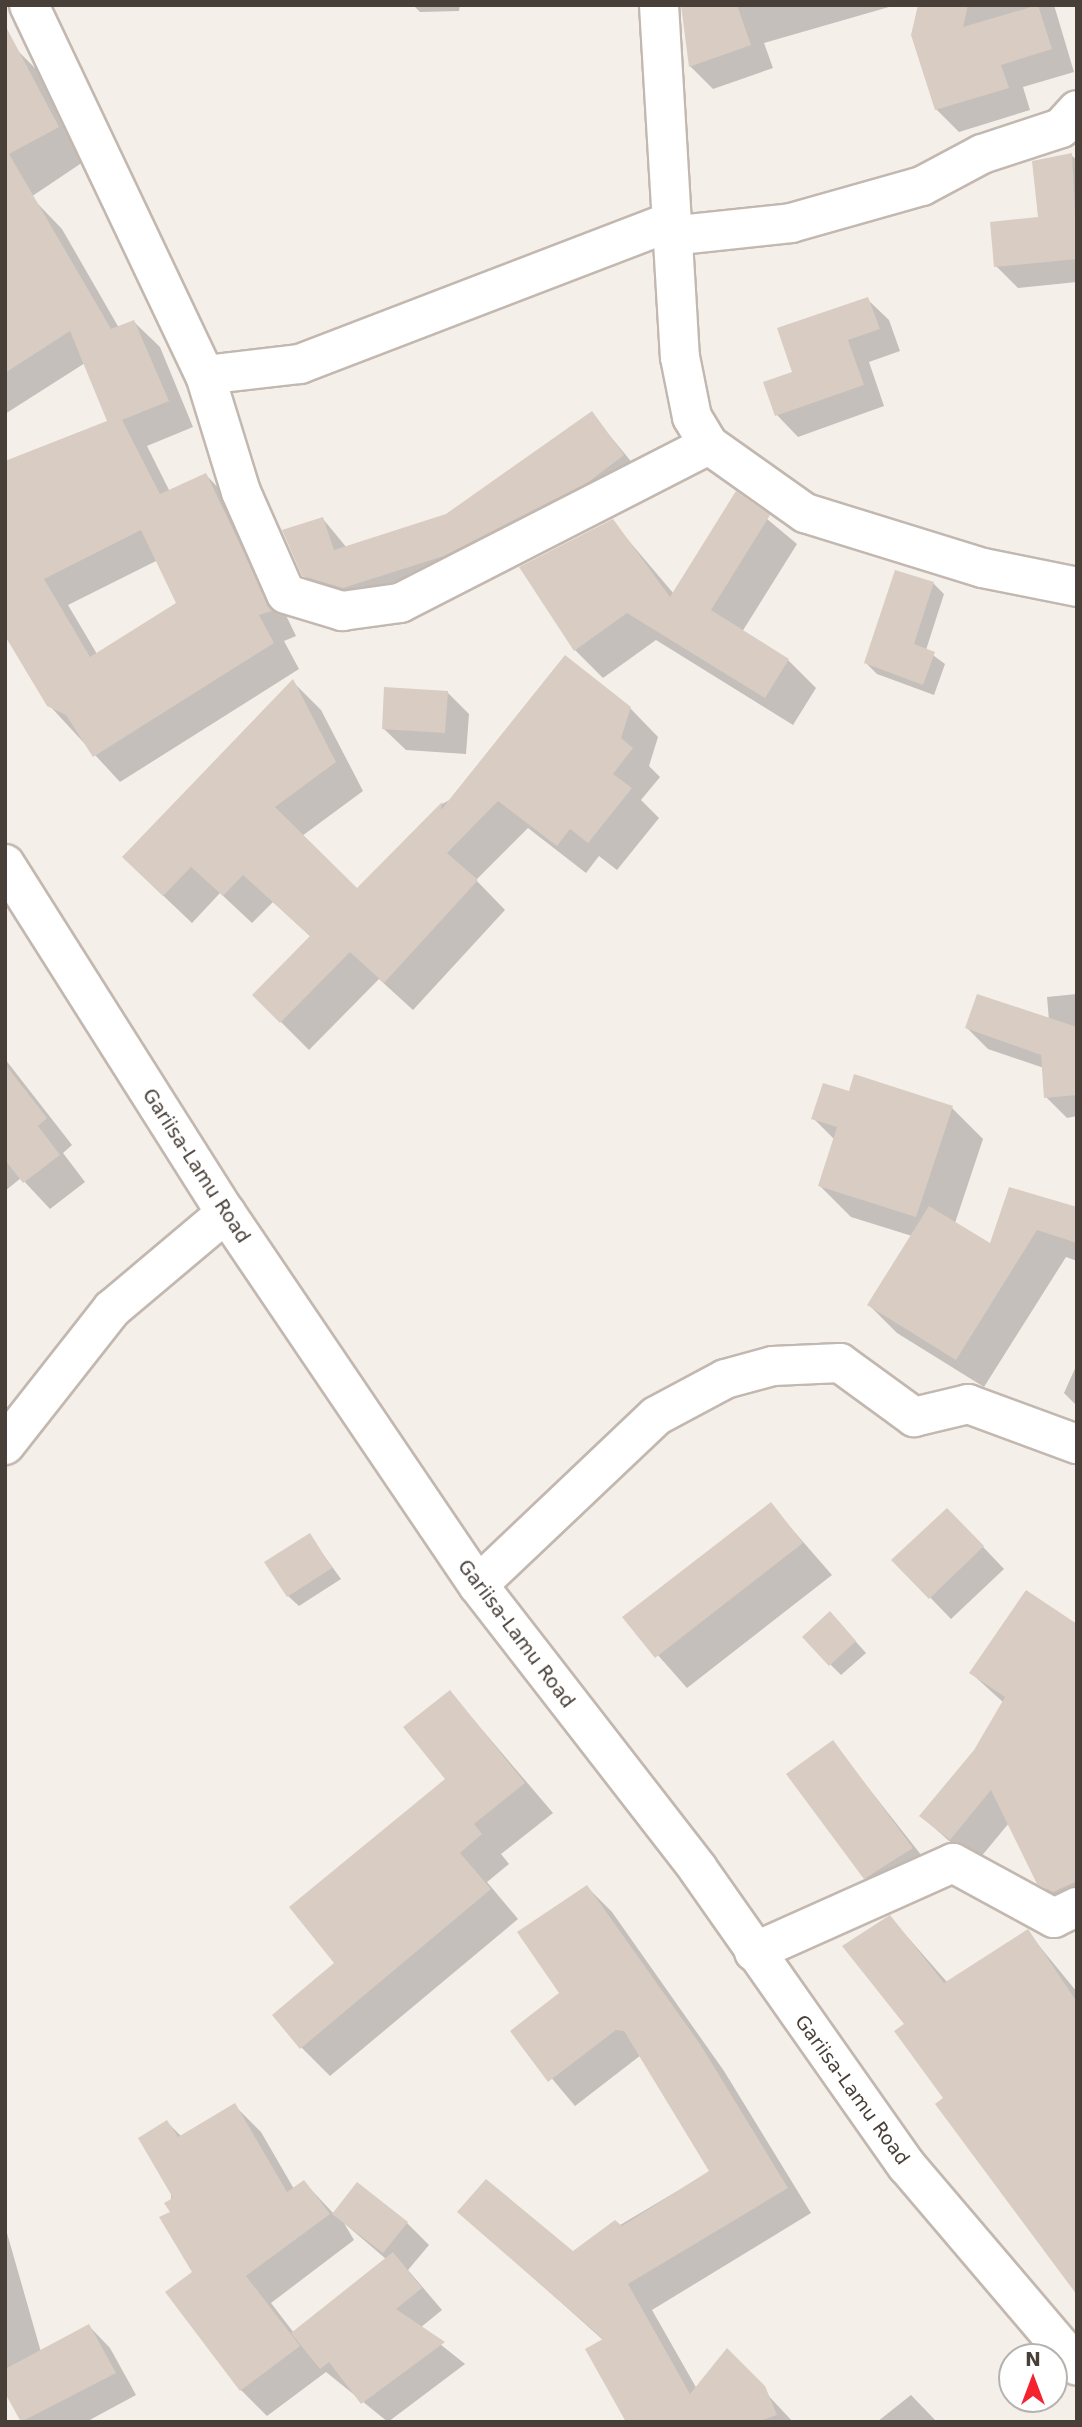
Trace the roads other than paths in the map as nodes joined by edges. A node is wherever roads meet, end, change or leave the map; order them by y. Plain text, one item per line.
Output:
1 (29, 5) edge
2 (659, 5) edge
3 (1077, 110) edge
4 (669, 229) junction
5 (205, 375) junction
6 (709, 445) junction
7 (1077, 587) edge
8 (5, 864) edge
9 (226, 1213) junction
10 (1077, 1444) edge
11 (5, 1445) edge
12 (478, 1585) junction
13 (1077, 1907) edge
14 (754, 1952) junction
15 (1077, 2366) edge

1 - 5 street
2 - 4 street
3 - 4 street
4 - 5 street
4 - 6 street
5 - 6 street
6 - 7 street
8 - 9 street, Gariisa-Lamu Road
9 - 11 street
9 - 12 street, Gariisa-Lamu Road
10 - 12 street
12 - 14 street, Gariisa-Lamu Road
13 - 14 street
14 - 15 street, Gariisa-Lamu Road

